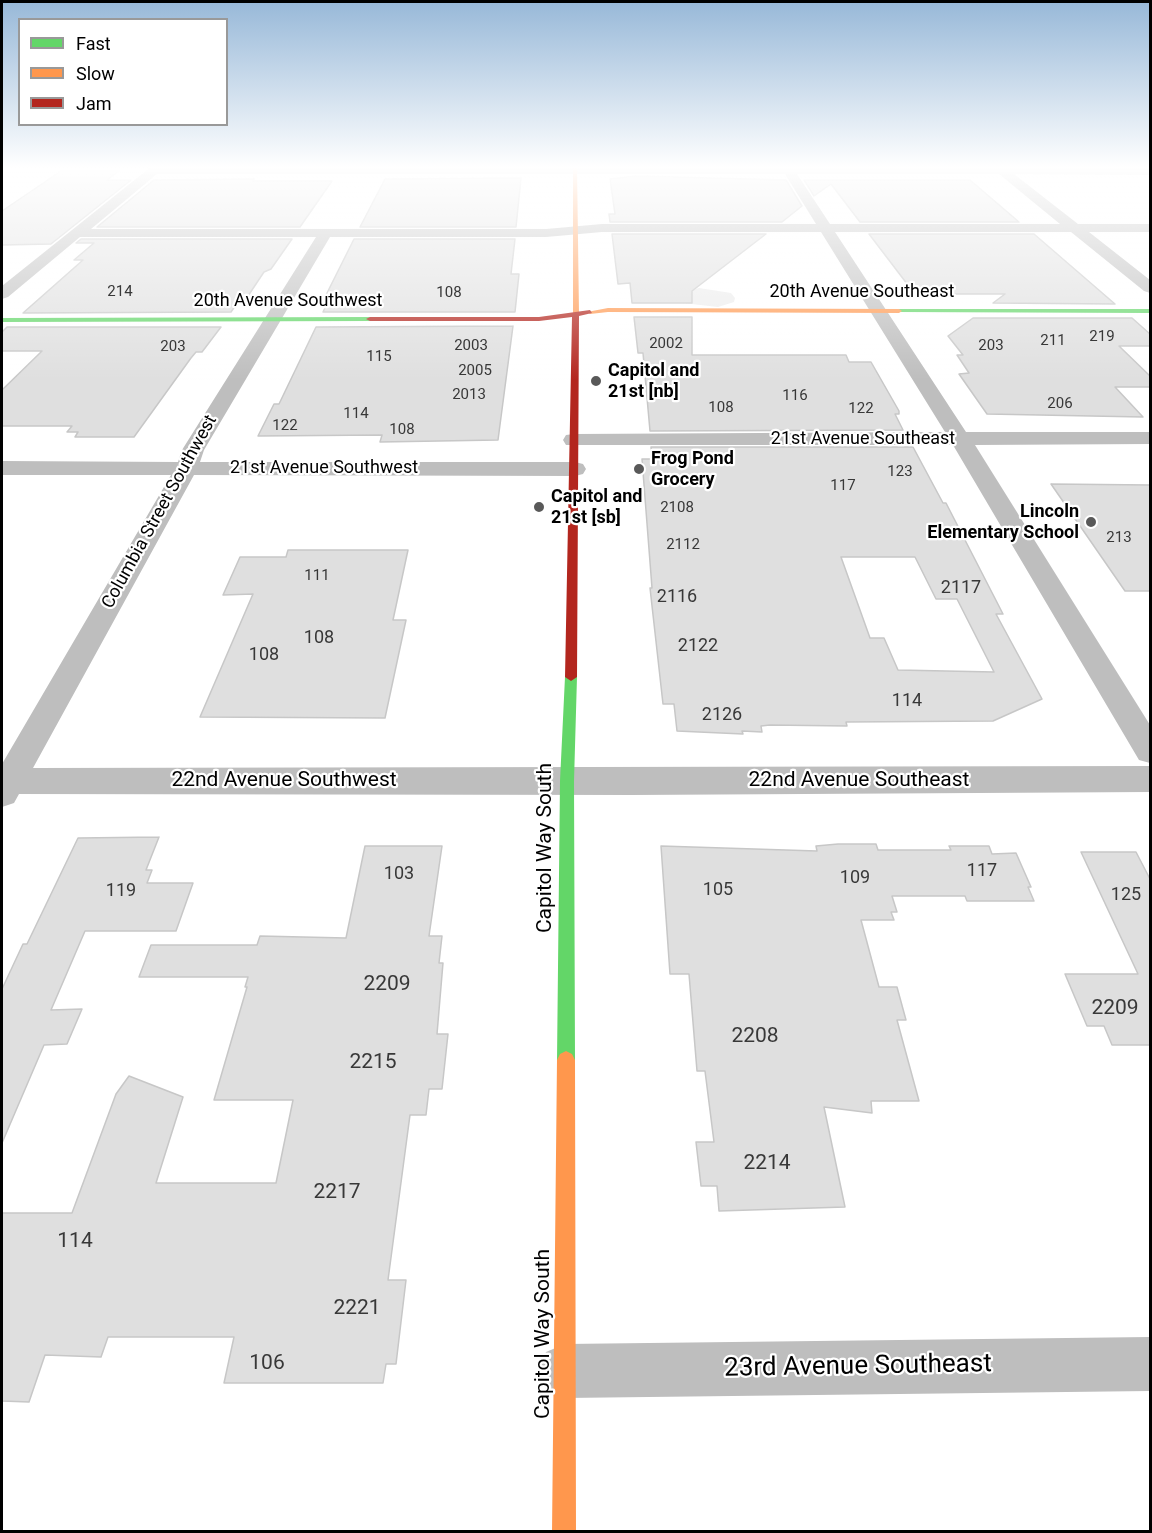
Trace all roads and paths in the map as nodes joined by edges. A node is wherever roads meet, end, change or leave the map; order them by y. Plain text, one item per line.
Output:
1 (70, 238) edge
2 (323, 238) edge
3 (577, 238) edge
4 (833, 238) edge
5 (1085, 238) edge
6 (1150, 288) edge
7 (2, 294) edge
8 (879, 311) junction
9 (1150, 311) edge
10 (575, 314) junction
11 (272, 319) junction
12 (2, 320) edge
13 (1150, 438) edge
14 (960, 439) junction
15 (574, 440) junction
16 (187, 467) junction
17 (2, 468) edge
18 (575, 469) junction
19 (1150, 751) edge
20 (1150, 779) edge
21 (567, 782) junction
22 (4, 785) edge
23 (1150, 1364) edge
24 (565, 1371) junction
25 (564, 1532) edge

1 - 7 street
2 - 11 street, Columbia Street Southwest
3 - 10 main road, Capitol Way South
4 - 8 street
5 - 6 street
8 - 9 main road, 20th Avenue Southeast
8 - 10 main road, 20th Avenue Southeast
8 - 14 street
10 - 11 main road, 20th Avenue Southwest
10 - 15 main road, Capitol Way South
11 - 12 main road, 20th Avenue Southwest
11 - 16 street, Columbia Street Southwest
13 - 14 street, 21st Avenue Southeast
14 - 15 street, 21st Avenue Southeast
14 - 19 street
15 - 18 main road, Capitol Way South
16 - 17 street, 21st Avenue Southwest
16 - 18 street, 21st Avenue Southwest
16 - 22 street, Columbia Street Southwest
18 - 21 main road, Capitol Way South
20 - 21 street, 22nd Avenue Southeast
21 - 22 street, 22nd Avenue Southwest
21 - 24 main road, Capitol Way South
23 - 24 street, 23rd Avenue Southeast
24 - 25 main road, Capitol Way South

